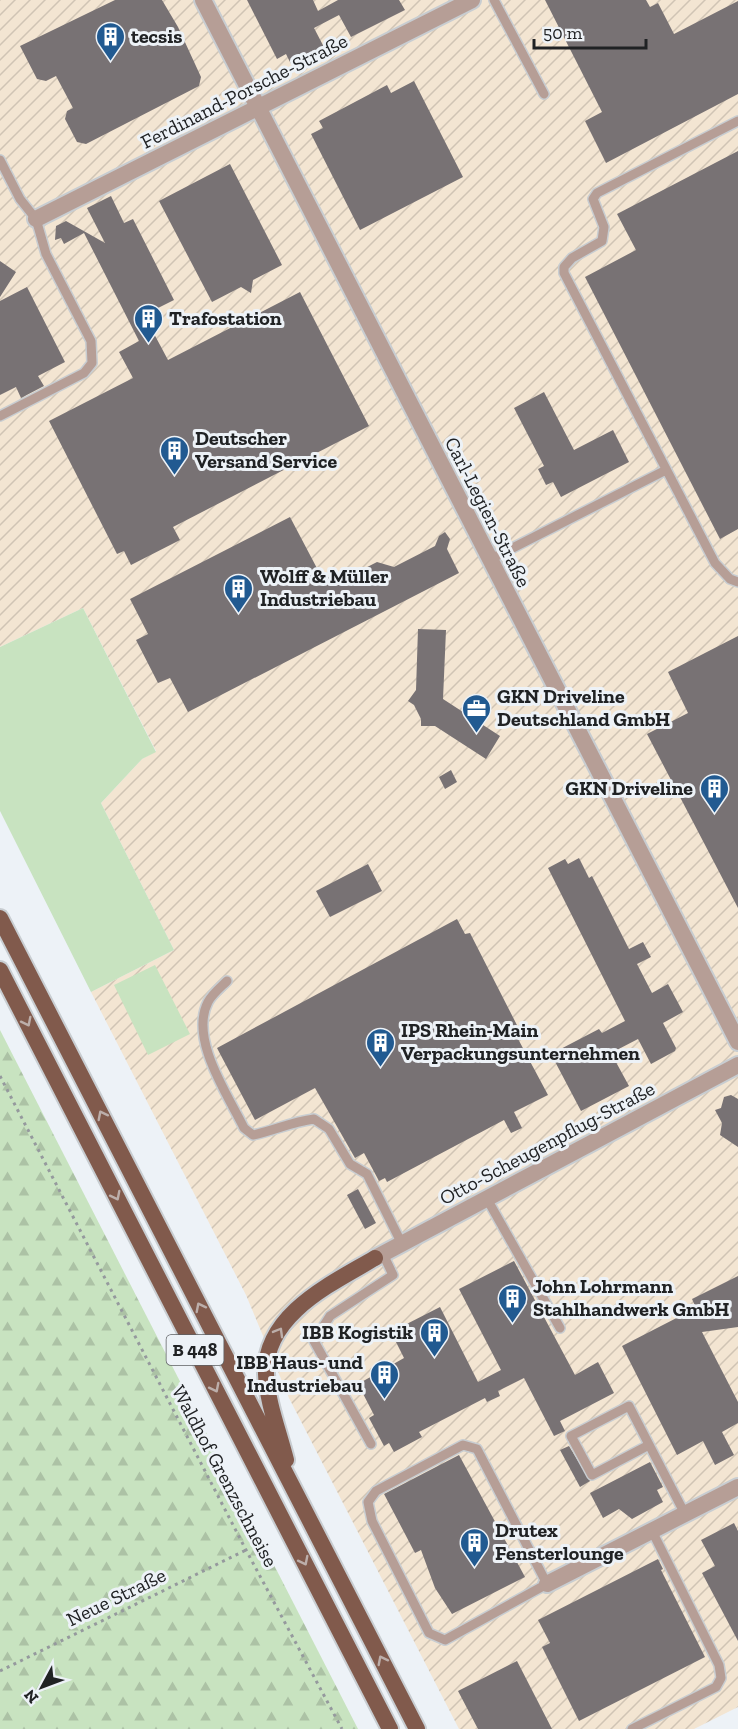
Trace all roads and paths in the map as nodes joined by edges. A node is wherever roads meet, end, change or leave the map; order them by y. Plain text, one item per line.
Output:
1 (203, 0) edge
2 (472, 0) edge
3 (494, 0) edge
4 (544, 94) dead end
5 (258, 107) junction
6 (738, 121) edge
7 (0, 160) edge
8 (36, 219) junction
9 (0, 416) edge
10 (666, 470) junction
11 (489, 560) junction
12 (738, 582) edge
13 (0, 918) edge
14 (0, 970) edge
15 (227, 981) dead end
16 (738, 1042) edge
17 (738, 1065) edge
18 (0, 1077) edge
19 (487, 1198) junction
20 (402, 1244) junction
21 (379, 1256) junction
22 (560, 1328) dead end
23 (371, 1444) dead end
24 (649, 1445) junction
25 (738, 1487) edge
26 (294, 1490) junction
27 (685, 1514) junction
28 (652, 1531) junction
29 (246, 1550) junction
30 (547, 1584) junction
31 (0, 1671) edge
32 (342, 1729) edge
33 (390, 1729) edge
34 (417, 1729) edge
35 (632, 1729) edge

1 - 5 street, Carl-Legien-Straße
2 - 5 street, Ferdinand-Porsche-Straße
3 - 4 lane
5 - 8 street, Ferdinand-Porsche-Straße
5 - 11 street, Carl-Legien-Straße
6 - 10 lane
7 - 8 lane
8 - 9 lane
10 - 11 lane
10 - 12 lane
11 - 16 street, Carl-Legien-Straße
26 -> 13 main road, B 448
14 -> 33 main road, B 448
15 - 20 lane
17 - 19 street, Otto-Scheugenpflug-Straße
18 - 29 path, Waldhof Grenzschneise
19 - 20 street, Otto-Scheugenpflug-Straße
19 - 22 lane
20 - 21 street, Otto-Scheugenpflug-Straße
21 - 23 lane
26 -> 21 main road
24 - 24 lane
24 - 27 lane
25 - 27 street
34 -> 26 main road, B 448
27 - 28 street
28 - 30 street
28 - 35 lane
29 - 31 path, Neue Straße
29 - 32 path, Waldhof Grenzschneise
30 - 30 lane

